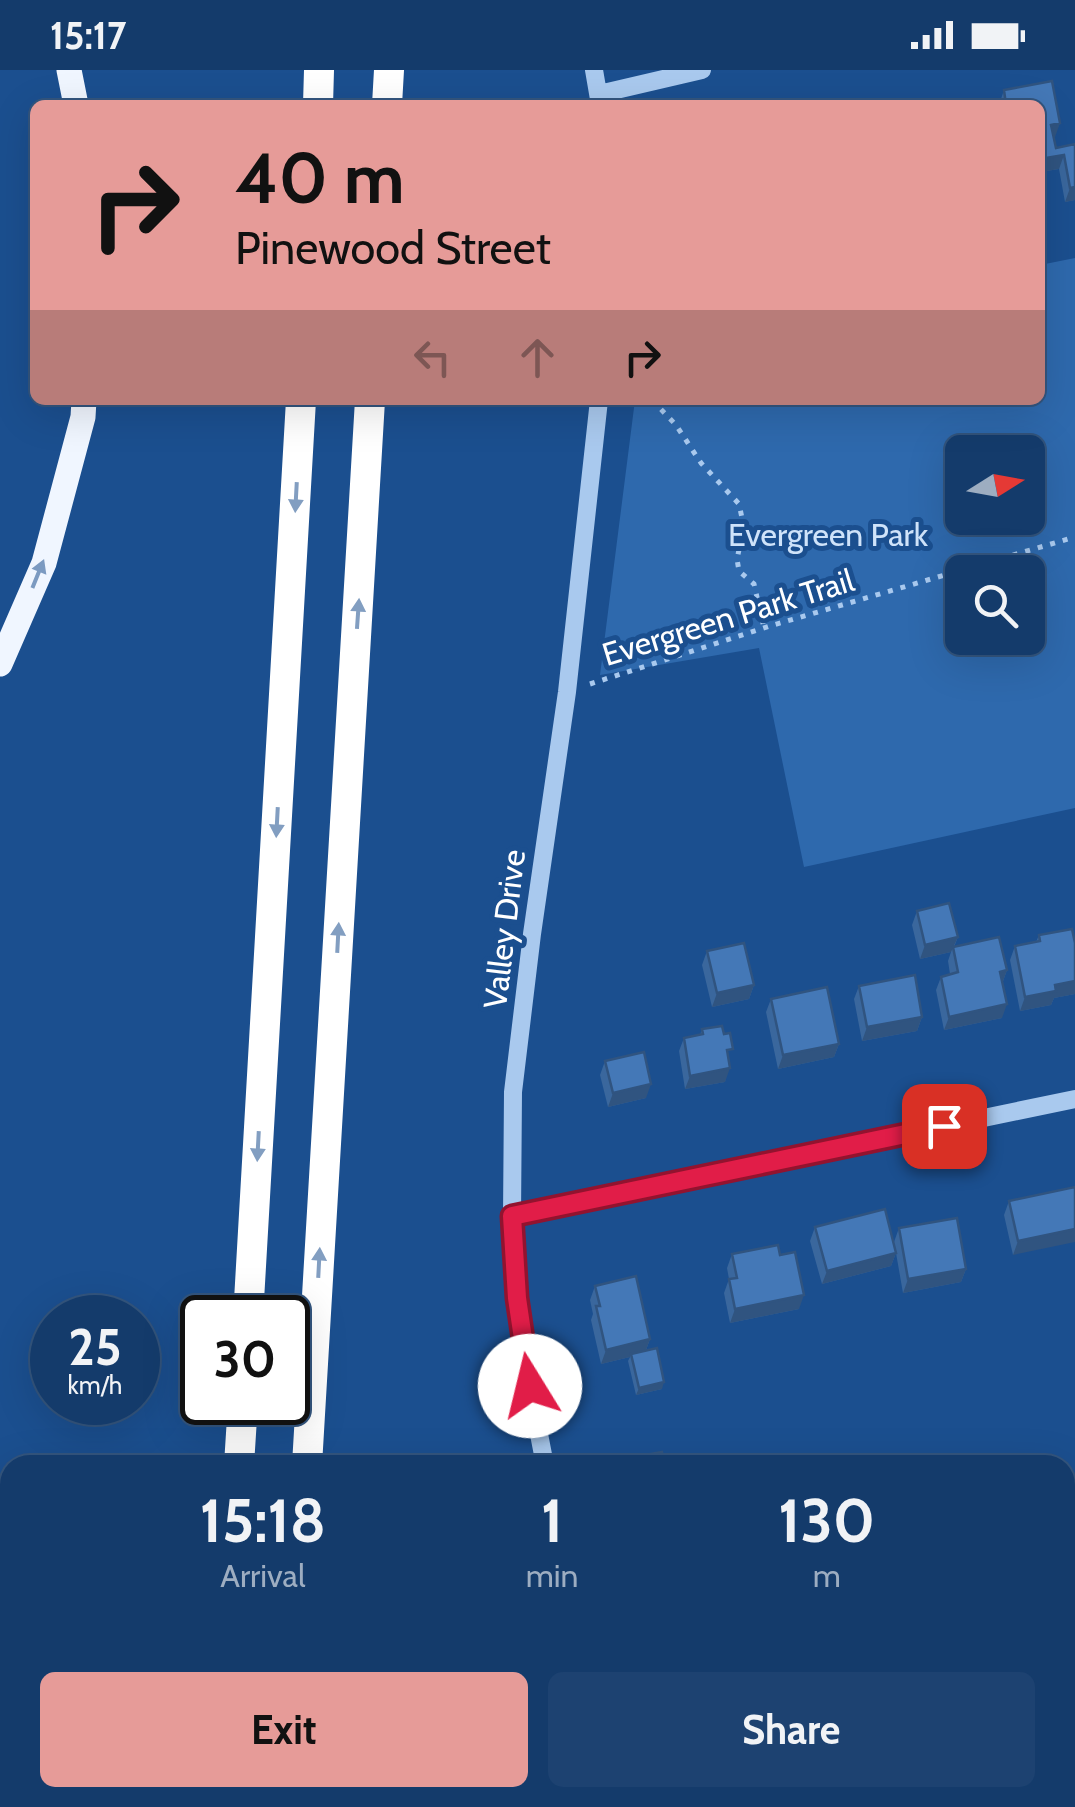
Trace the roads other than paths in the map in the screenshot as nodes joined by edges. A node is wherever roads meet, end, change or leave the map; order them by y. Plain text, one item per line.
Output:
1 (68, 70) edge
2 (320, 70) edge
3 (388, 70) edge
4 (594, 70) edge
5 (702, 70) edge
6 (600, 99) edge
7 (75, 100) edge
8 (318, 100) edge
9 (386, 100) edge
10 (84, 405) edge
11 (302, 405) edge
12 (370, 405) edge
13 (597, 405) edge
14 (0, 664) edge
15 (1075, 1098) edge
16 (512, 1216) junction
17 (249, 1295) edge
18 (242, 1425) edge
19 (240, 1455) edge
20 (308, 1455) edge
21 (543, 1455) edge

1 - 7 main road
2 - 8 highway
3 - 9 highway
4 - 6 street
5 - 6 street
14 -> 10 main road
11 -> 17 highway
20 -> 12 highway
13 - 16 street, Valley Drive
15 - 16 street
16 - 21 street, Valley Drive
18 - 19 highway

